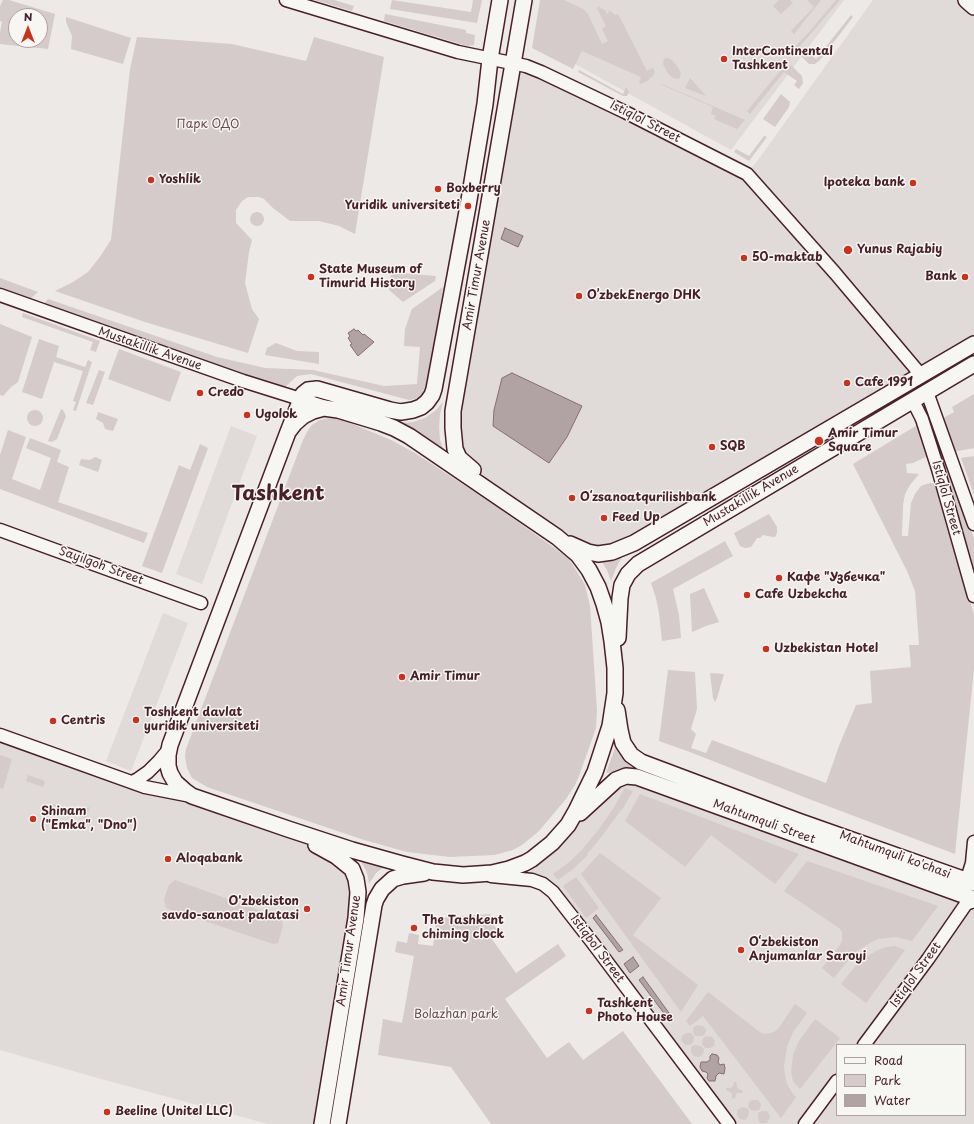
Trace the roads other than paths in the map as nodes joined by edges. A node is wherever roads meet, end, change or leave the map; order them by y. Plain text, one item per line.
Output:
1 (286, 0) edge
2 (500, 0) edge
3 (524, 0) edge
4 (966, 0) edge
5 (974, 7) edge
6 (490, 59) junction
7 (514, 63) junction
8 (0, 295) edge
9 (974, 344) edge
10 (974, 364) edge
11 (921, 375) junction
12 (927, 392) junction
13 (300, 400) junction
14 (913, 401) junction
15 (338, 410) junction
16 (288, 432) junction
17 (531, 518) junction
18 (974, 524) edge
19 (0, 530) edge
20 (557, 536) junction
21 (974, 596) edge
22 (201, 602) dead end
23 (615, 689) junction
24 (0, 735) edge
25 (170, 748) junction
26 (132, 782) junction
27 (192, 796) junction
28 (272, 824) junction
29 (568, 824) junction
30 (974, 842) edge
31 (433, 872) junction
32 (463, 875) junction
33 (970, 893) edge
34 (865, 1044) edge
35 (836, 1082) edge
36 (322, 1124) edge
37 (338, 1124) edge
38 (729, 1124) edge
39 (805, 1124) edge

1 - 6 street, Istiqlol Street
2 - 6 main road, Amir Timur Avenue
3 - 7 main road, Amir Timur Avenue
4 - 5 main road
6 - 7 street, Istiqlol Street
6 - 13 main road, Amir Timur Avenue
7 - 11 street, Istiqlol Street
7 - 17 main road, Amir Timur Avenue
8 - 13 street, Mustakillik Avenue
9 - 11 main road, Mustakillik Avenue
10 - 12 main road, Mustakillik Avenue
11 - 20 main road, Mustakillik Avenue
12 - 14 main road, Mustakillik Avenue
12 - 18 street, Istiqlol Street
13 - 15 street, Mustakillik Avenue
13 - 16 main road
14 - 21 street, Istiqlol Street
14 - 23 main road, Mustakillik Avenue
15 - 16 main road
15 - 17 main road
16 - 25 main road
17 - 20 main road
19 - 22 street, Sayilgoh Street
20 - 23 main road
23 - 29 main road
23 - 33 main road, Mahtumquli ko'chasi
24 - 26 street
25 - 26 street
25 - 27 main road
26 - 27 street
27 - 28 main road
28 - 31 main road
28 - 36 main road, Amir Timur Avenue
29 - 32 main road
29 - 33 main road, Mahtumquli Street
30 - 33 street, Istiqlol Street
31 - 32 main road
31 - 37 main road, Amir Timur Avenue
32 - 38 street
33 - 34 street, Istiqlol Street
35 - 39 street

